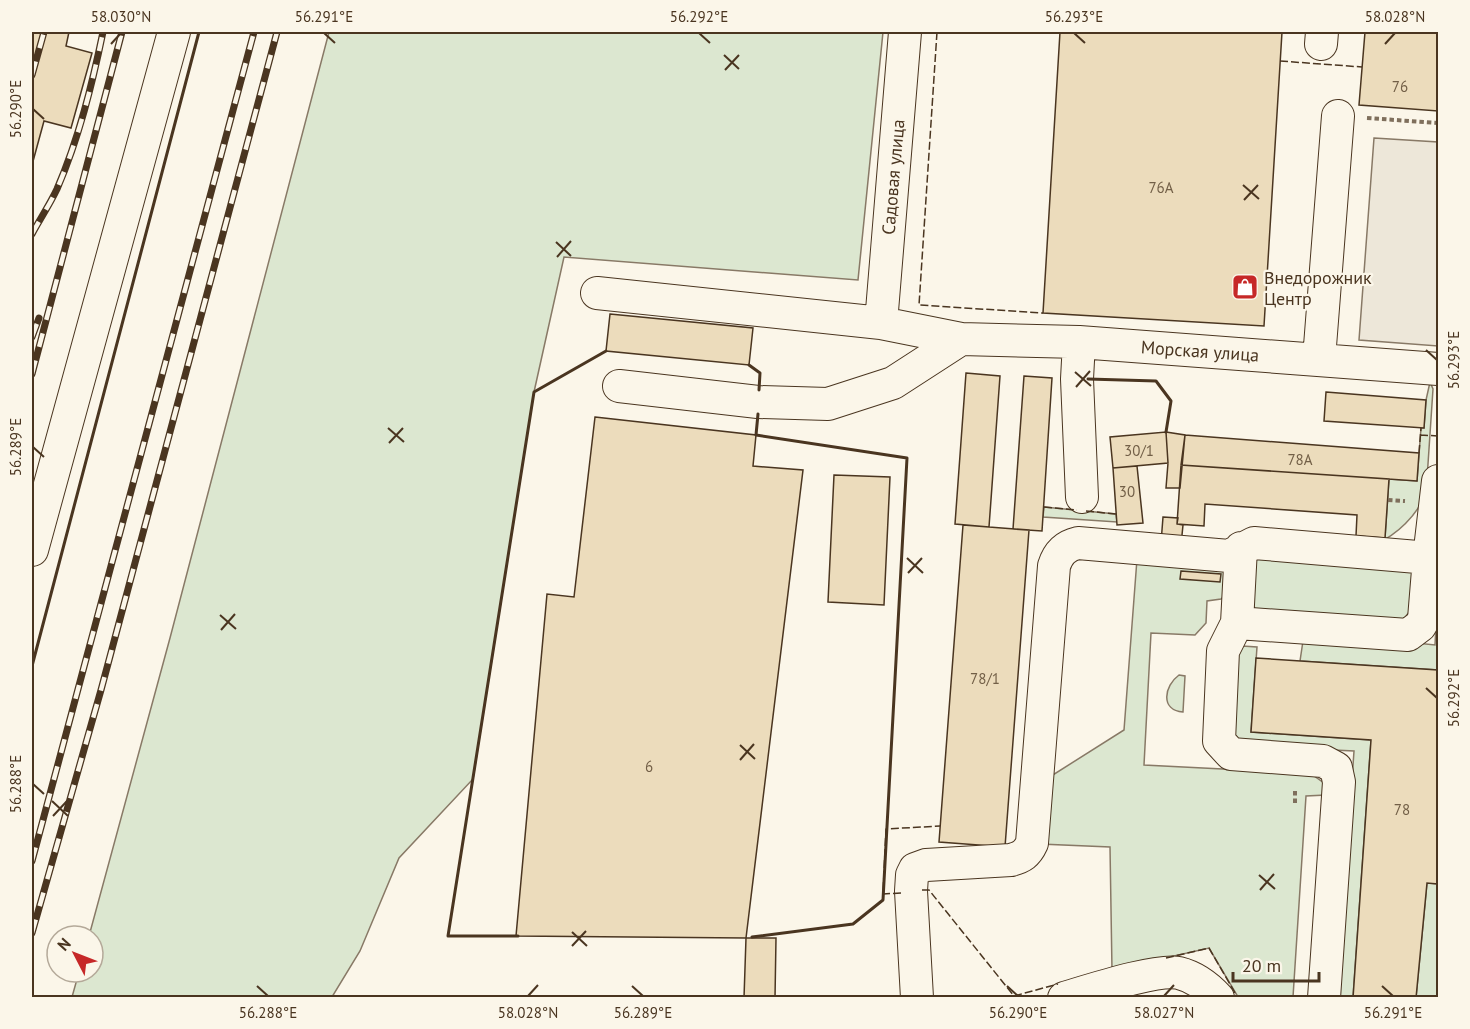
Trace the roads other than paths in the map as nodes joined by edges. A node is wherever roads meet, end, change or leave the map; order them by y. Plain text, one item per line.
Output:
1 (174, 32) edge
2 (905, 32) edge
3 (1338, 116) road end
4 (597, 293) dead end
5 (881, 323) junction
6 (961, 339) junction
7 (1079, 342) junction
8 (1319, 358) junction
9 (1438, 369) edge
10 (619, 386) dead end
11 (1438, 481) edge
12 (1082, 497) dead end
13 (1241, 548) junction
14 (32, 550) edge
15 (1430, 558) junction
16 (1237, 623) junction
17 (917, 998) edge
18 (1064, 998) edge
19 (1218, 998) edge
20 (1324, 998) edge

1 - 14 street
2 - 5 street, Садовая улица
3 - 8 street
4 - 5 street, Морская улица
5 - 6 street, Морская улица
6 - 7 street, Морская улица
6 - 10 street
7 - 8 street, Морская улица
7 - 12 street
8 - 9 street, Морская улица
11 - 15 street
13 - 15 street
13 - 16 street
13 - 17 street
15 - 16 street
16 - 20 street
18 - 19 street

